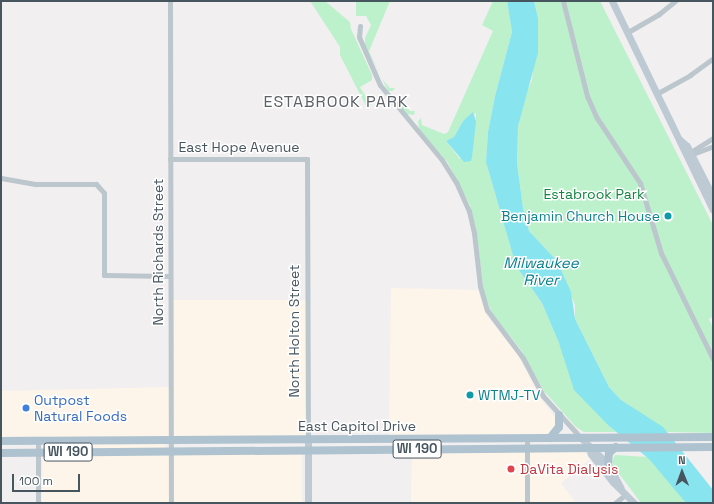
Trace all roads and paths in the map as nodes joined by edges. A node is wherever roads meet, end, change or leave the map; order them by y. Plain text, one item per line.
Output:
1 (170, 1) edge
2 (563, 1) edge
3 (612, 1) edge
4 (675, 1) edge
5 (360, 26) dead end
6 (628, 32) junction
7 (713, 58) edge
8 (658, 93) junction
9 (713, 138) edge
10 (713, 146) edge
11 (689, 155) junction
12 (307, 159) joint
13 (170, 160) junction
14 (1, 178) edge
15 (713, 197) edge
16 (713, 210) edge
17 (170, 276) junction
18 (713, 359) edge
19 (559, 415) junction
20 (713, 437) edge
21 (527, 438) junction
22 (550, 438) junction
23 (308, 439) junction
24 (582, 439) junction
25 (38, 440) junction
26 (171, 440) junction
27 (1, 441) edge
28 (713, 447) edge
29 (527, 448) junction
30 (589, 448) junction
31 (616, 448) junction
32 (308, 450) junction
33 (171, 451) junction
34 (38, 452) junction
35 (1, 453) edge
36 (608, 464) junction
37 (624, 491) junction
38 (38, 503) edge
39 (171, 503) edge
40 (308, 503) edge
41 (527, 503) edge
42 (615, 503) edge
43 (634, 503) edge

1 - 13 street, North Richards Street
2 - 18 street
3 - 6 street
4 - 6 street
5 - 19 street
6 - 8 street
7 - 8 street
8 - 11 street
9 - 11 street
10 - 11 street
11 - 15 street
11 - 16 street
12 - 13 street, East Hope Avenue
12 - 23 street, North Holton Street
13 - 17 street, North Richards Street
14 - 17 street
17 - 26 street, North Richards Street
19 - 22 main road
19 - 24 street
20 - 24 main road, East Capitol Drive / WI 190
21 - 22 main road, East Capitol Drive / WI 190
21 - 23 main road, East Capitol Drive / WI 190
21 - 29 street
22 - 24 main road, East Capitol Drive / WI 190
23 - 26 main road, East Capitol Drive / WI 190
23 - 32 street, North Holton Street
24 - 30 street
25 - 26 main road, East Capitol Drive / WI 190
25 - 27 main road, East Capitol Drive / WI 190
25 - 34 street
26 - 33 street, North Richards Street
28 - 31 main road, East Capitol Drive / WI 190
29 - 30 main road, East Capitol Drive / WI 190
29 - 32 main road, East Capitol Drive / WI 190
29 - 41 street
30 - 31 main road, East Capitol Drive / WI 190
30 - 36 street
30 - 37 street
31 - 36 main road
32 - 33 main road, East Capitol Drive / WI 190
32 - 40 street, North Holton Street
33 - 34 main road, East Capitol Drive / WI 190
33 - 39 street, North Richards Street
34 - 35 main road, East Capitol Drive / WI 190
34 - 38 street
36 - 37 street
37 - 42 street
37 - 43 street

